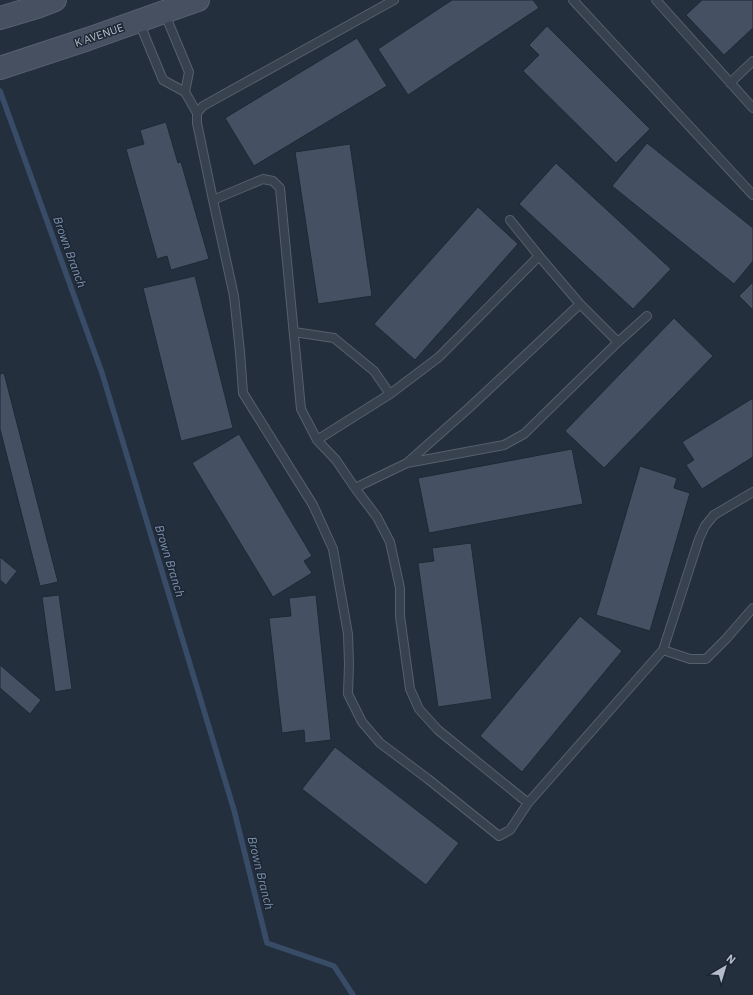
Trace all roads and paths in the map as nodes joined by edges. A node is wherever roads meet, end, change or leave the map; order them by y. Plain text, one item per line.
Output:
1 (55, 0) edge
2 (198, 0) edge
3 (394, 0) edge
4 (573, 0) edge
5 (656, 0) edge
6 (159, 9) edge
7 (0, 18) edge
8 (139, 21) junction
9 (753, 61) edge
10 (0, 68) edge
11 (730, 83) junction
12 (185, 92) junction
13 (753, 108) edge
14 (197, 113) junction
15 (753, 195) edge
16 (213, 200) junction
17 (510, 220) dead end
18 (538, 256) junction
19 (580, 304) junction
20 (647, 316) dead end
21 (294, 332) junction
22 (618, 342) junction
23 (390, 394) junction
24 (317, 440) junction
25 (407, 463) junction
26 (355, 488) junction
27 (753, 492) edge
28 (753, 608) edge
29 (663, 650) junction
30 (528, 803) junction

1 - 7 main road
2 - 6 main road, K AVENUE
3 - 14 lane
4 - 15 lane
5 - 11 lane
6 - 8 main road, K AVENUE
6 - 12 lane
8 - 10 main road, K AVENUE
8 - 12 lane
9 - 11 lane
11 - 13 lane
12 - 14 lane
14 - 16 lane
16 - 21 lane
16 - 30 lane
17 - 18 lane
18 - 19 lane
18 - 23 lane
19 - 22 lane
19 - 25 lane
20 - 22 lane
21 - 23 lane
21 - 24 lane
22 - 25 lane
23 - 24 lane
24 - 26 lane
25 - 26 lane
26 - 30 lane
27 - 29 lane
28 - 29 lane
29 - 30 lane

